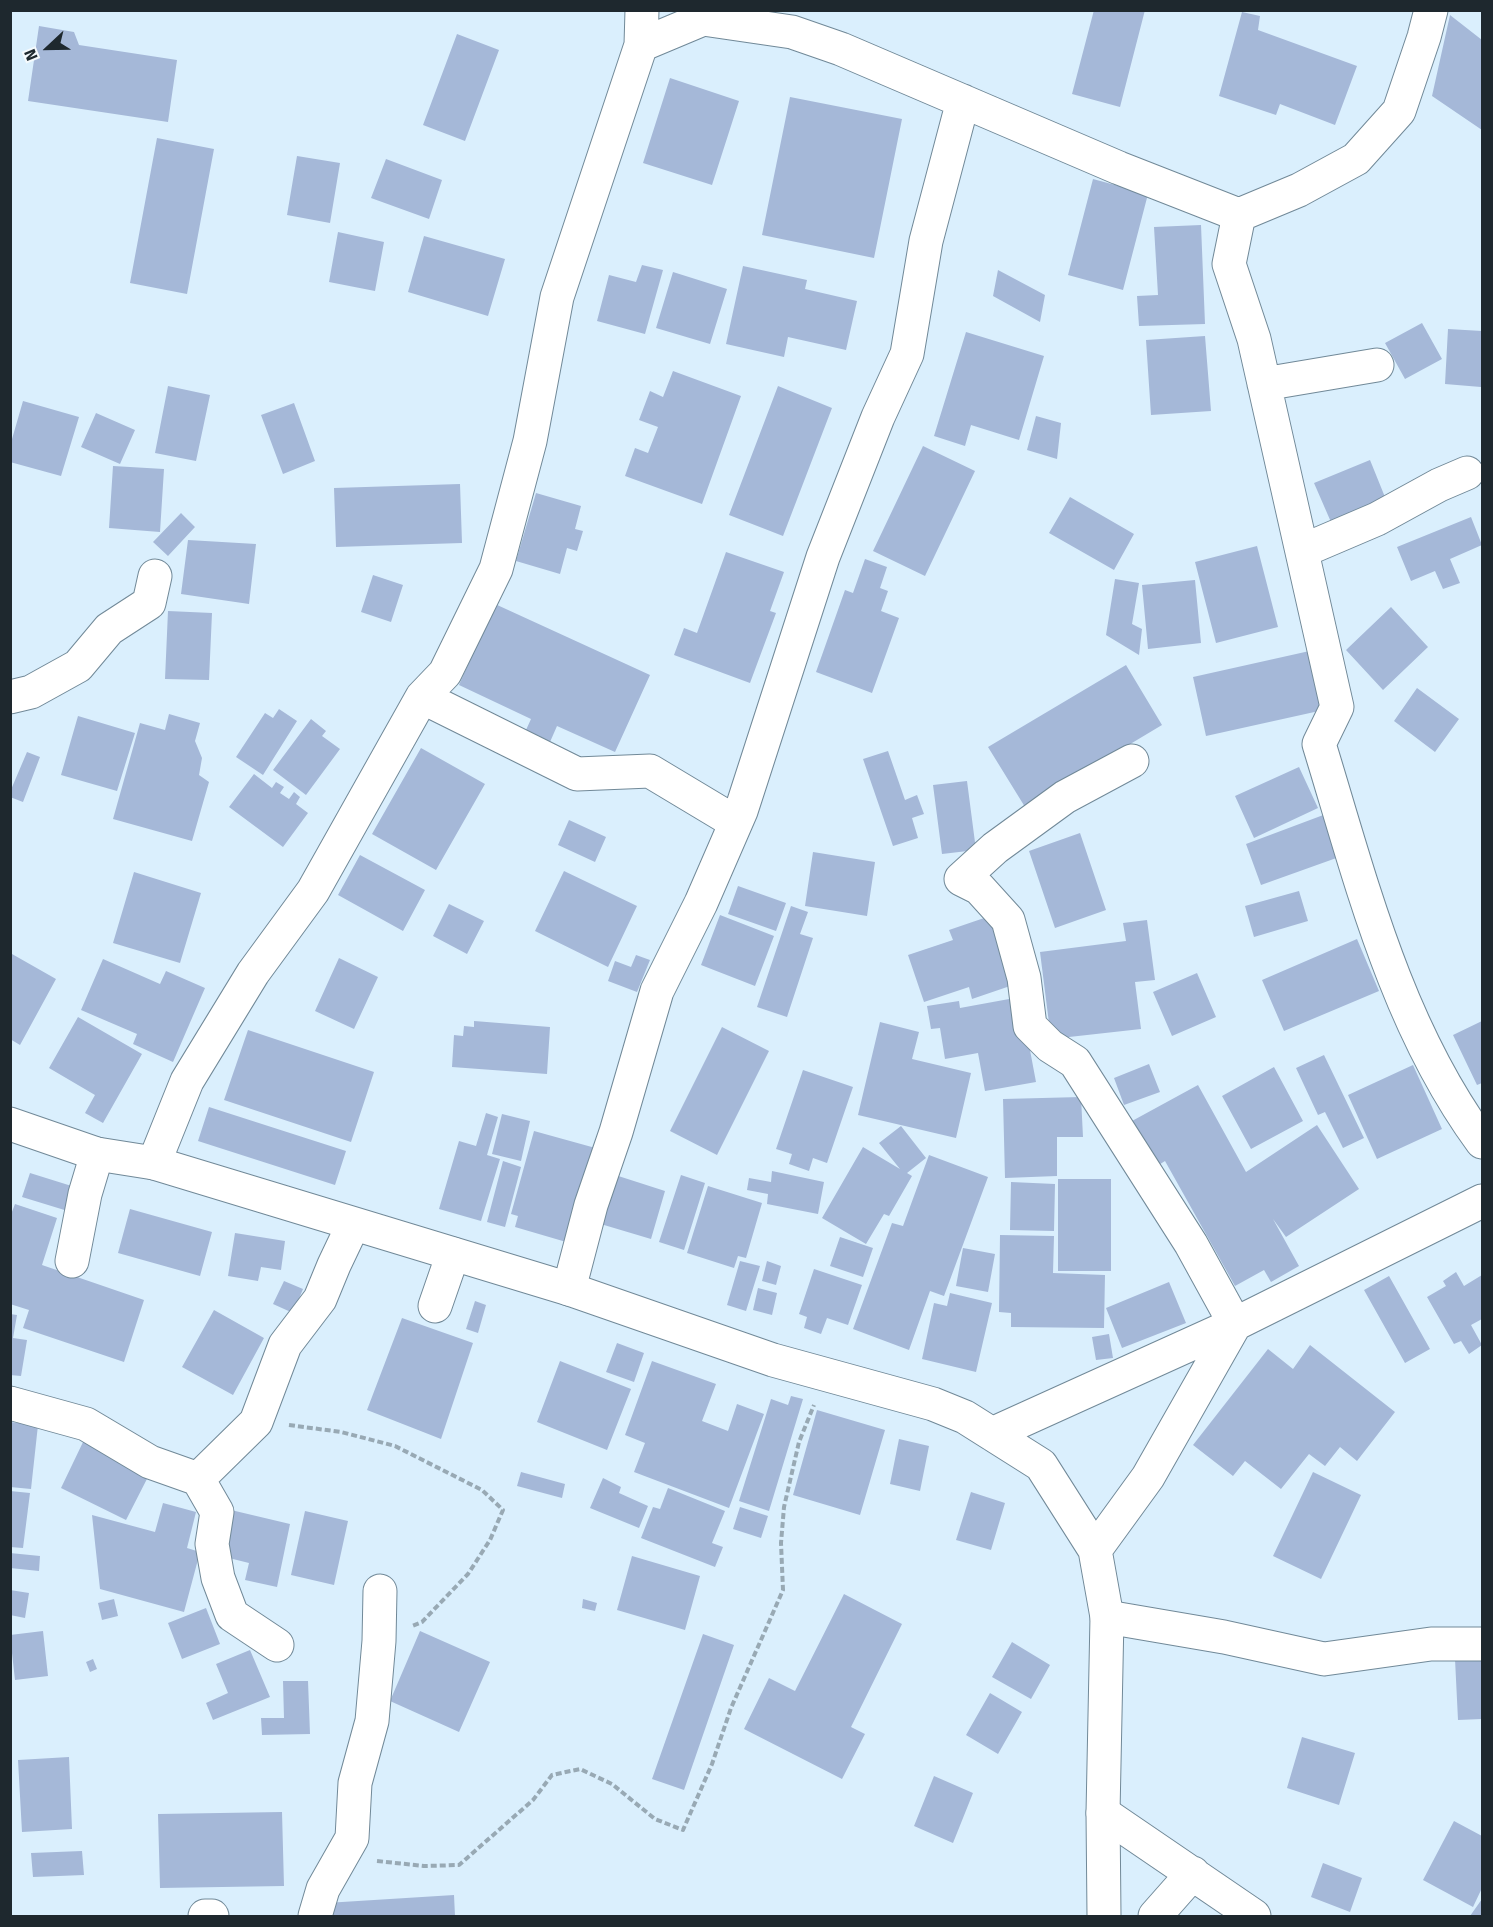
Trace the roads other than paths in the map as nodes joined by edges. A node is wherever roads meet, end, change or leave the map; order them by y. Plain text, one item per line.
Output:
1 (642, 10) edge
2 (1431, 10) edge
3 (641, 45) junction
4 (963, 101) junction
5 (1239, 215) junction
6 (1377, 365) dead end
7 (1264, 384) junction
8 (1467, 473) dead end
9 (1302, 551) junction
10 (155, 576) dead end
11 (10, 697) edge
12 (422, 697) junction
13 (1132, 761) dead end
14 (735, 822) junction
15 (10, 1124) edge
16 (1482, 1142) edge
17 (97, 1154) junction
18 (154, 1163) junction
19 (1482, 1201) edge
20 (353, 1225) junction
21 (453, 1254) junction
22 (72, 1261) dead end
23 (569, 1288) junction
24 (435, 1306) dead end
25 (1235, 1324) junction
26 (10, 1403) edge
27 (992, 1434) junction
28 (198, 1479) junction
29 (1095, 1550) junction
30 (380, 1591) dead end
31 (1107, 1617) junction
32 (1482, 1644) edge
33 (277, 1645) dead end
34 (1103, 1814) junction
35 (1193, 1873) junction
36 (205, 1917) edge
37 (212, 1917) edge
38 (315, 1917) edge
39 (1104, 1917) edge
40 (1155, 1917) edge
41 (1254, 1917) edge

1 - 3 street
2 - 5 street
3 - 4 street
3 - 12 street
4 - 5 street
4 - 14 street
5 - 7 street
6 - 7 street
7 - 9 street
8 - 9 street
9 - 16 street
10 - 11 street
12 - 14 street
12 - 18 street
13 - 25 street
14 - 23 street
15 - 17 street
17 - 18 street
17 - 22 street
18 - 20 street
19 - 25 street
20 - 21 street
20 - 28 street
21 - 23 street
21 - 24 street
23 - 27 street
25 - 27 street
25 - 29 street
26 - 28 street
27 - 29 street
28 - 33 street
29 - 31 street
30 - 38 street
31 - 32 street
31 - 34 street
34 - 35 street
34 - 39 street
35 - 40 street
35 - 41 street
36 - 37 street

